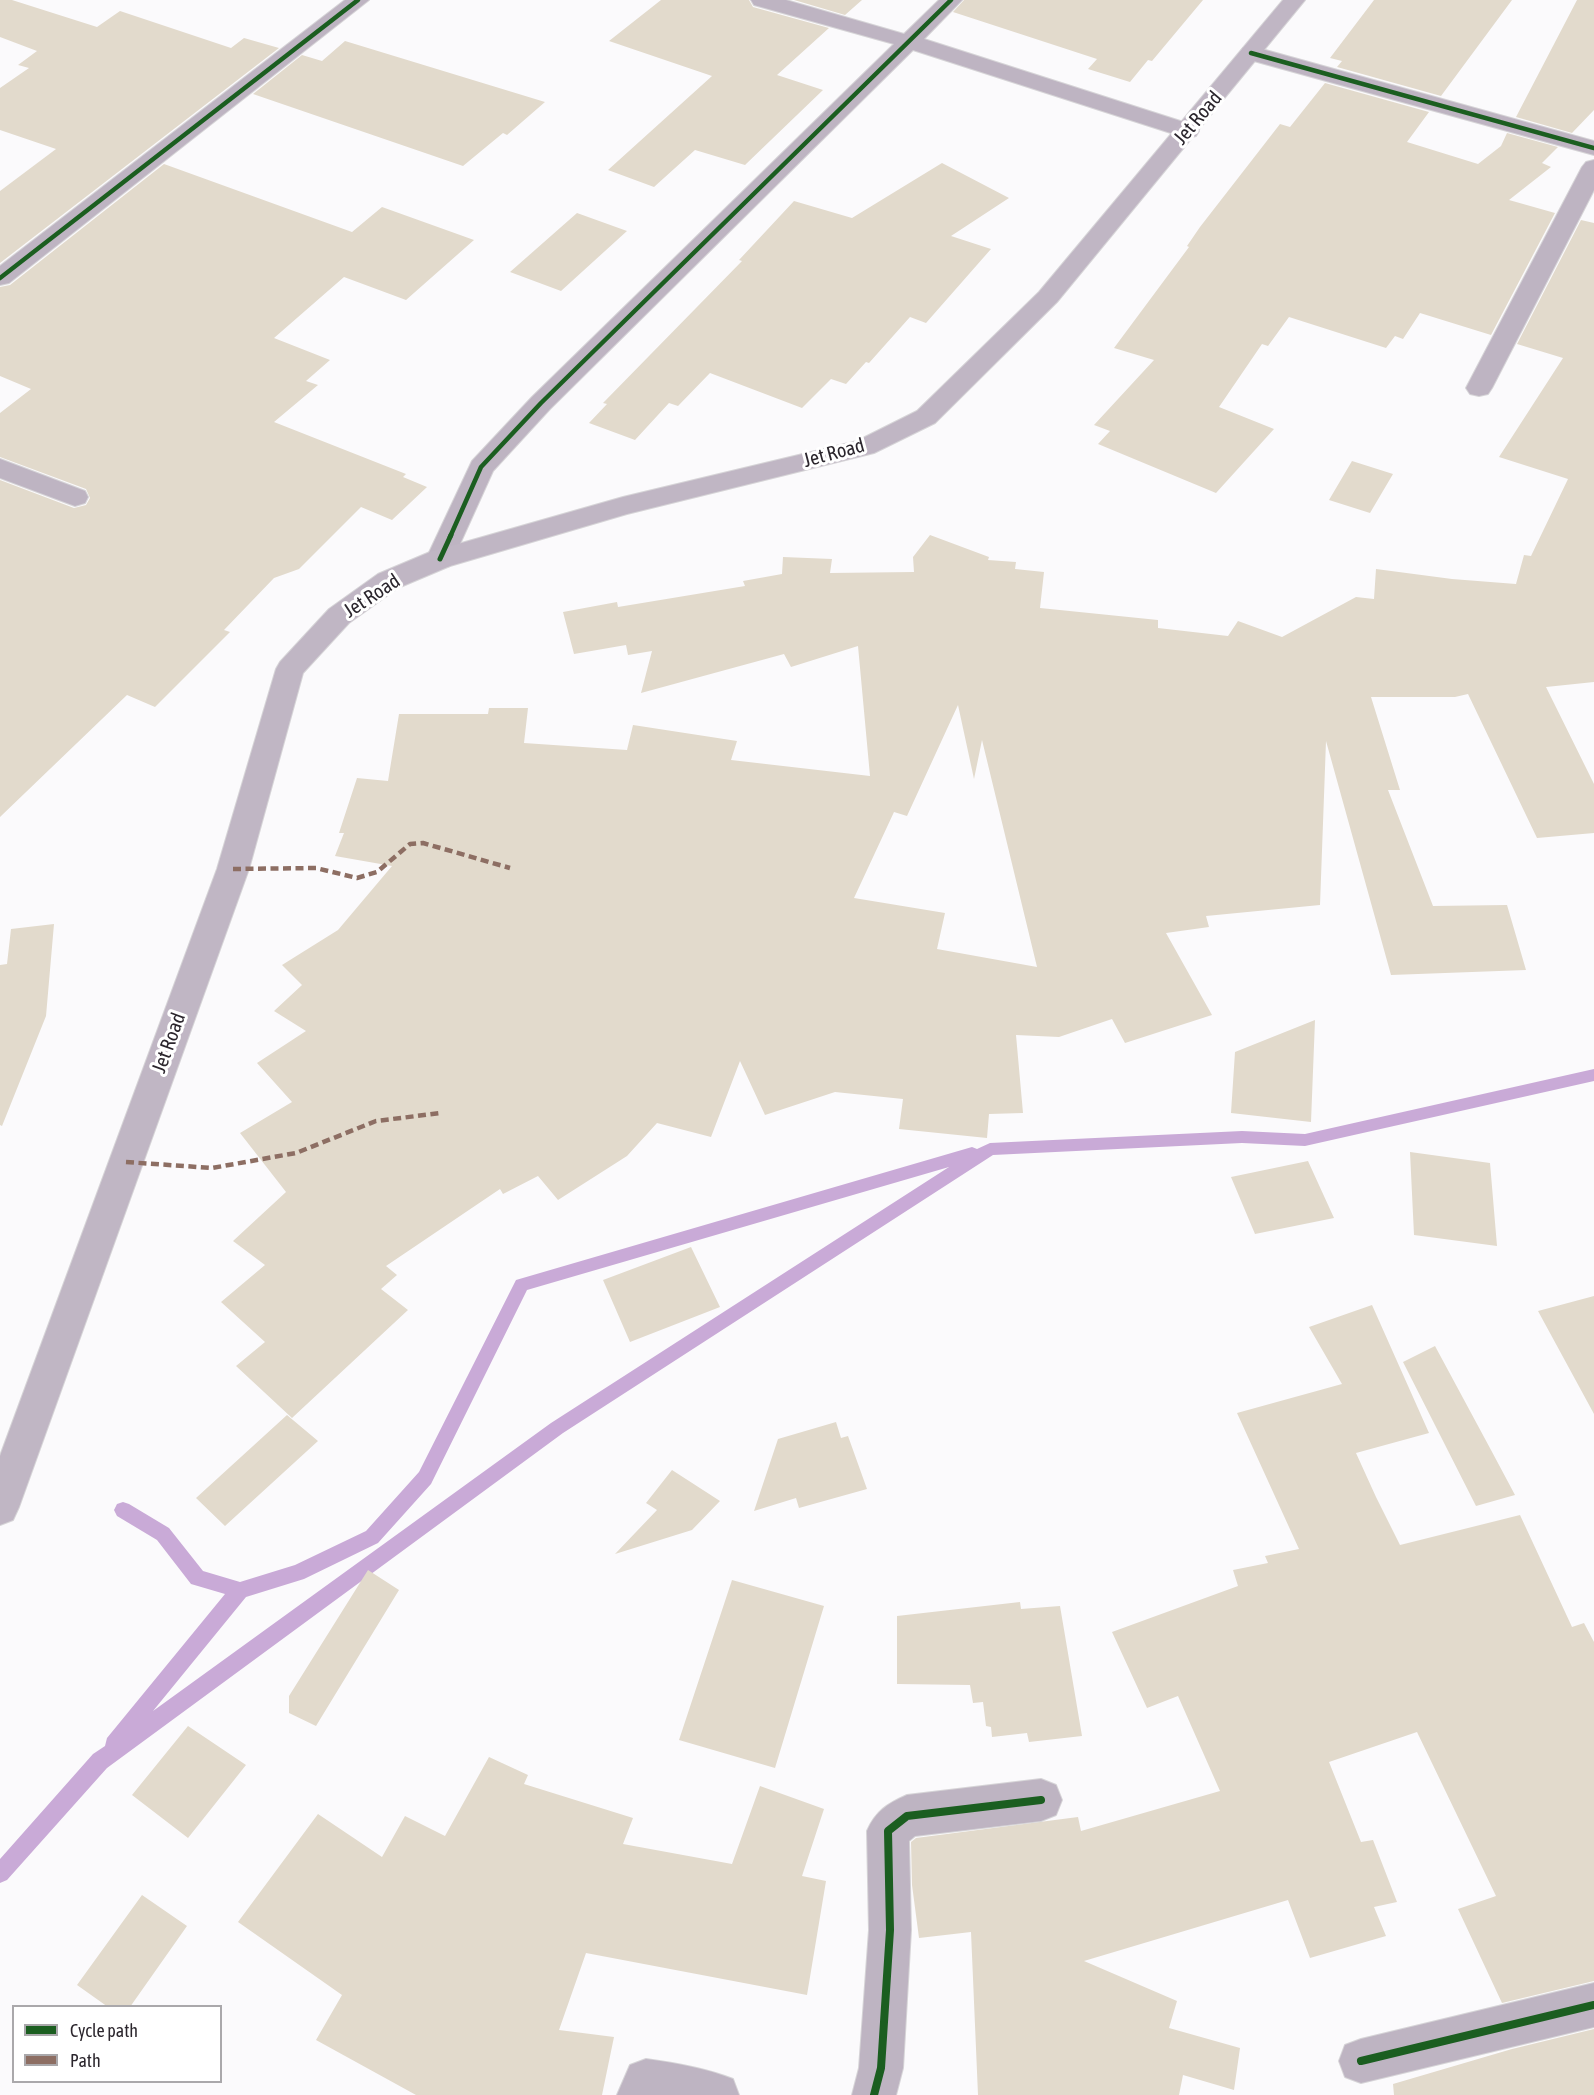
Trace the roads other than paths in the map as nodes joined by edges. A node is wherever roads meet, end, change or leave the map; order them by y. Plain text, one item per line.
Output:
1 (762, 0) edge
2 (951, 0) edge
3 (1294, 0) edge
4 (351, 1) edge
5 (910, 42) junction
6 (1251, 53) junction
7 (1188, 131) junction
8 (1594, 148) edge
9 (1594, 167) edge
10 (0, 278) edge
11 (1479, 388) dead end
12 (0, 468) edge
13 (75, 497) dead end
14 (440, 559) junction
15 (0, 1507) edge
16 (1041, 1800) dead end
17 (1594, 2005) edge
18 (1361, 2061) dead end
19 (639, 2095) edge
20 (717, 2095) edge
21 (874, 2095) edge

1 - 5 street
2 - 5 street
3 - 6 main road, Jet Road
4 - 10 street
5 - 7 street
5 - 14 street
6 - 7 main road, Jet Road
6 - 8 street
7 - 14 main road, Jet Road
9 - 11 street
12 - 13 street
14 - 15 main road, Jet Road
16 - 21 street
17 - 18 street
19 - 20 street

